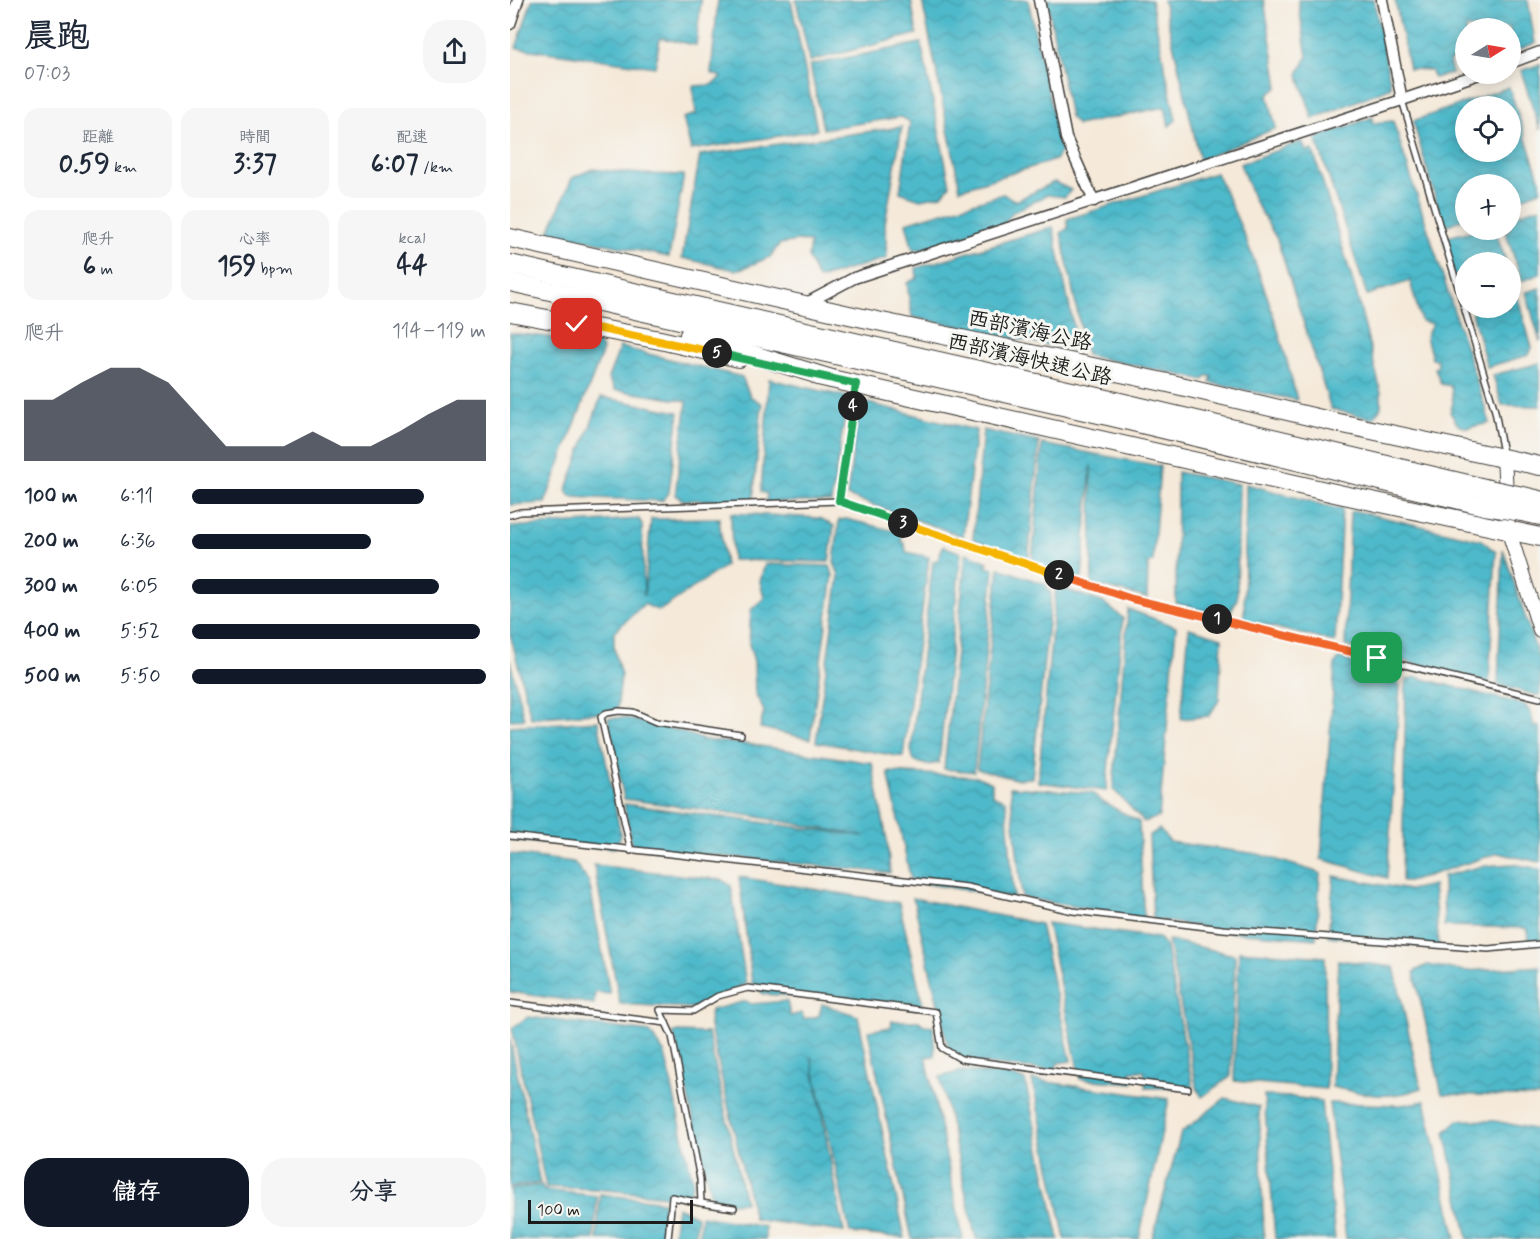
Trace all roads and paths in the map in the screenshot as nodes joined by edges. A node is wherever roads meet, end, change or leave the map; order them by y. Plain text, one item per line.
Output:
1 (518, 0) edge
2 (1039, 0) edge
3 (1382, 0) edge
4 (510, 24) edge
5 (1540, 52) edge
6 (1521, 59) edge
7 (1455, 82) edge
8 (1402, 100) junction
9 (1094, 201) junction
10 (510, 238) edge
11 (510, 264) edge
12 (510, 282) edge
13 (510, 288) edge
14 (804, 304) junction
15 (510, 312) edge
16 (832, 380) junction
17 (856, 384) junction
18 (1504, 457) junction
19 (1540, 466) edge
20 (1487, 498) junction
21 (839, 501) junction
22 (1528, 503) edge
23 (510, 515) edge
24 (1540, 516) edge
25 (1509, 529) junction
26 (1540, 537) edge
27 (1540, 630) edge
28 (1540, 698) edge
29 (741, 735) dead end
30 (510, 836) edge
31 (631, 851) junction
32 (1540, 944) edge
33 (510, 1003) edge
34 (666, 1023) junction
35 (1188, 1089) dead end
36 (701, 1203) junction
37 (734, 1208) dead end
38 (668, 1239) edge

1 - 4 street
2 - 9 street
3 - 8 street
5 - 6 street
7 - 8 street
8 - 9 street
8 - 18 lane
9 - 14 street
10 - 14 main road, 西部濱海公路
11 - 20 main road, 西部濱海快速公路
12 - 20 main road, 西部濱海快速公路
13 - 16 main road
14 - 18 main road, 西部濱海公路
15 - 16 main road
16 - 17 main road
17 - 21 lane
17 - 25 main road
18 - 19 main road, 西部濱海公路
18 - 25 street
20 - 22 main road, 西部濱海快速公路, bridge
21 - 23 lane
21 - 28 lane
22 - 24 main road, 西部濱海快速公路
25 - 26 main road
25 - 27 street
29 - 31 lane
30 - 31 lane
31 - 32 lane
33 - 34 lane
34 - 35 lane
34 - 36 lane
36 - 37 lane
36 - 38 lane

